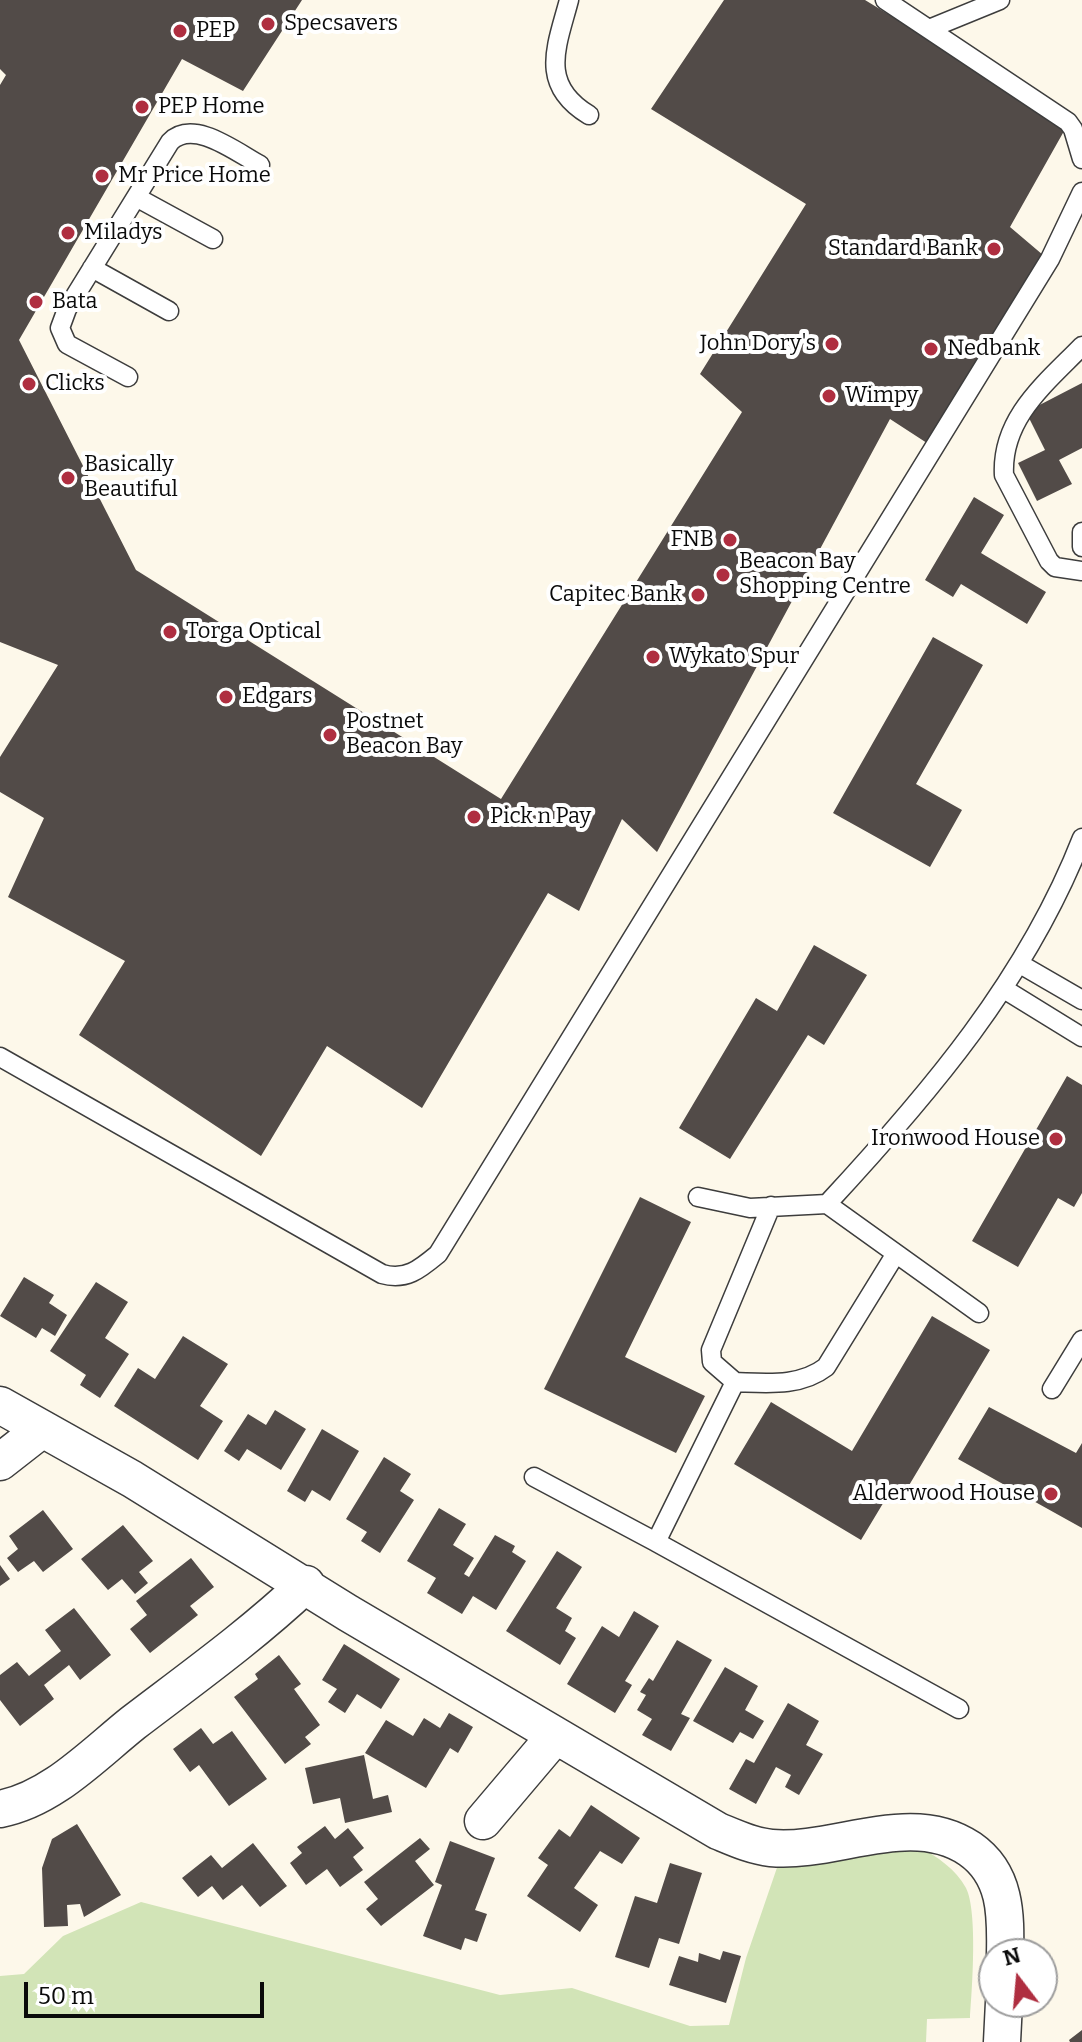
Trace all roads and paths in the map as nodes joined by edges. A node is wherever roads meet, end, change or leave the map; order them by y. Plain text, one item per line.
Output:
1 (569, 0) edge
2 (885, 0) edge
3 (1000, 0) edge
4 (929, 29) junction
5 (589, 115) dead end
6 (1082, 159) edge
7 (260, 165) dead end
8 (1082, 192) edge
9 (136, 197) junction
10 (213, 239) dead end
11 (92, 268) junction
12 (169, 311) dead end
13 (1082, 346) edge
14 (128, 377) dead end
15 (1082, 532) edge
16 (1082, 547) edge
17 (1082, 571) edge
18 (1082, 838) edge
19 (1065, 881) junction
20 (1082, 890) edge
21 (1020, 964) junction
22 (1004, 989) junction
23 (1082, 1000) edge
24 (1082, 1037) edge
25 (0, 1057) edge
26 (698, 1197) dead end
27 (827, 1204) junction
28 (771, 1206) junction
29 (895, 1255) junction
30 (979, 1313) dead end
31 (1082, 1340) edge
32 (735, 1382) junction
33 (1052, 1389) dead end
34 (0, 1405) edge
35 (41, 1430) junction
36 (0, 1462) edge
37 (534, 1477) dead end
38 (656, 1542) junction
39 (306, 1584) junction
40 (959, 1709) dead end
41 (555, 1736) junction
42 (0, 1809) edge
43 (483, 1821) dead end
44 (1005, 1938) edge

1 - 5 lane
2 - 4 lane
3 - 4 lane
4 - 6 lane
7 - 9 lane
8 - 25 lane
9 - 10 lane
9 - 11 lane
11 - 12 lane
11 - 14 lane
13 - 17 lane
15 - 16 lane
18 - 19 lane
19 - 20 lane
19 - 21 lane
21 - 22 lane
21 - 23 lane
22 - 24 lane
22 - 27 lane
26 - 28 lane
27 - 28 lane
27 - 29 lane
28 - 32 lane
29 - 30 lane
29 - 32 lane
31 - 33 lane
32 - 38 lane
34 - 35 street
35 - 36 street
35 - 39 street
37 - 38 lane
38 - 40 lane
39 - 41 street
39 - 42 street
41 - 43 street
41 - 44 street

